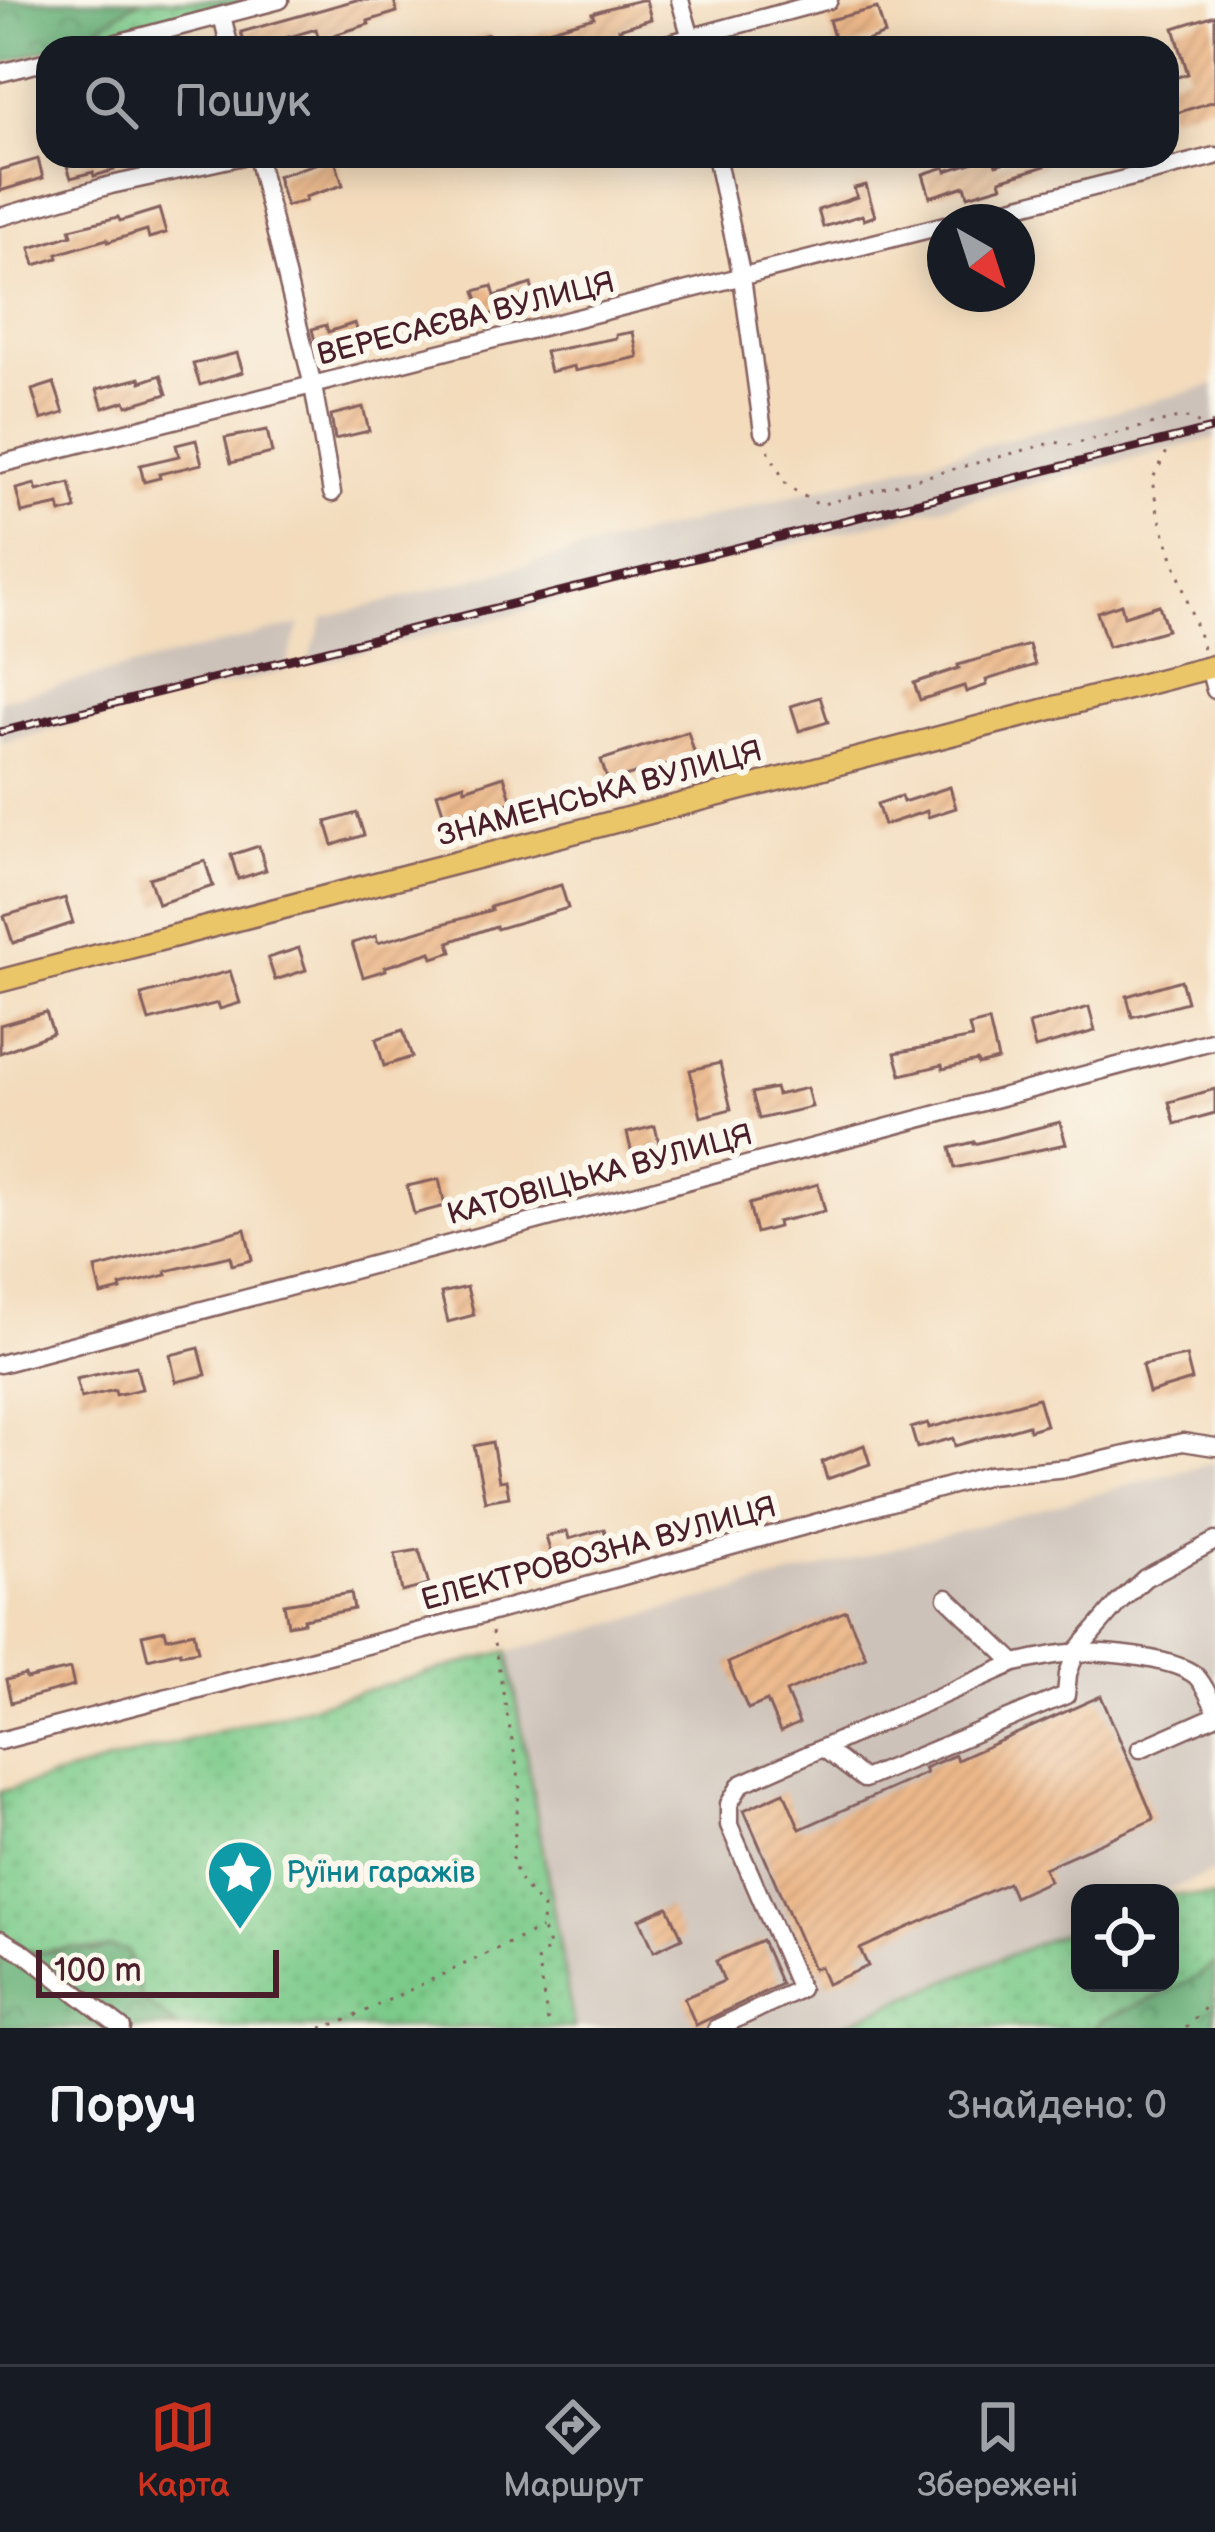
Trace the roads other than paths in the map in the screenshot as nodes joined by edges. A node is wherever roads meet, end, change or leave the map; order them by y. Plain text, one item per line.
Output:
1 (280, 0) edge
2 (680, 0) edge
3 (829, 0) edge
4 (221, 16) junction
5 (144, 36) edge
6 (227, 36) edge
7 (690, 36) edge
8 (714, 36) edge
9 (36, 64) edge
10 (0, 73) edge
11 (1215, 156) edge
12 (1179, 165) edge
13 (188, 168) edge
14 (260, 168) edge
15 (719, 168) edge
16 (1168, 168) edge
17 (1027, 204) edge
18 (0, 217) edge
19 (927, 230) edge
20 (742, 277) junction
21 (314, 386) junction
22 (763, 432) road end
23 (0, 464) edge
24 (332, 494) dead end
25 (1212, 666) edge
26 (1215, 690) edge
27 (0, 981) edge
28 (1215, 1040) edge
29 (0, 1364) edge
30 (1215, 1447) edge
31 (1215, 1541) edge
32 (947, 1598) dead end
33 (1076, 1652) junction
34 (1015, 1663) junction
35 (1215, 1712) edge
36 (0, 1742) edge
37 (823, 1748) junction
38 (1140, 1749) dead end
39 (0, 1939) edge
40 (122, 2028) edge
41 (717, 2028) edge

1 - 4 street
2 - 7 street
3 - 8 street
4 - 5 street
4 - 6 street
9 - 10 street
11 - 12 street
13 - 18 street
14 - 21 street
15 - 20 street
16 - 17 street
19 - 20 street, ВЕРЕСАЄВА ВУЛИЦЯ
20 - 21 street, ВЕРЕСАЄВА ВУЛИЦЯ
20 - 22 street
21 - 23 street, ВЕРЕСАЄВА ВУЛИЦЯ
21 - 24 street
25 - 26 street
25 - 27 main road, ЗНАМЕНСЬКА ВУЛИЦЯ
28 - 29 street, КАТОВІЦЬКА ВУЛИЦЯ
30 - 36 street, ЕЛЕКТРОВОЗНА ВУЛИЦЯ
31 - 33 street
32 - 34 street
33 - 34 street
33 - 35 street
33 - 37 street
34 - 37 street
35 - 38 street
37 - 41 street
39 - 40 street

